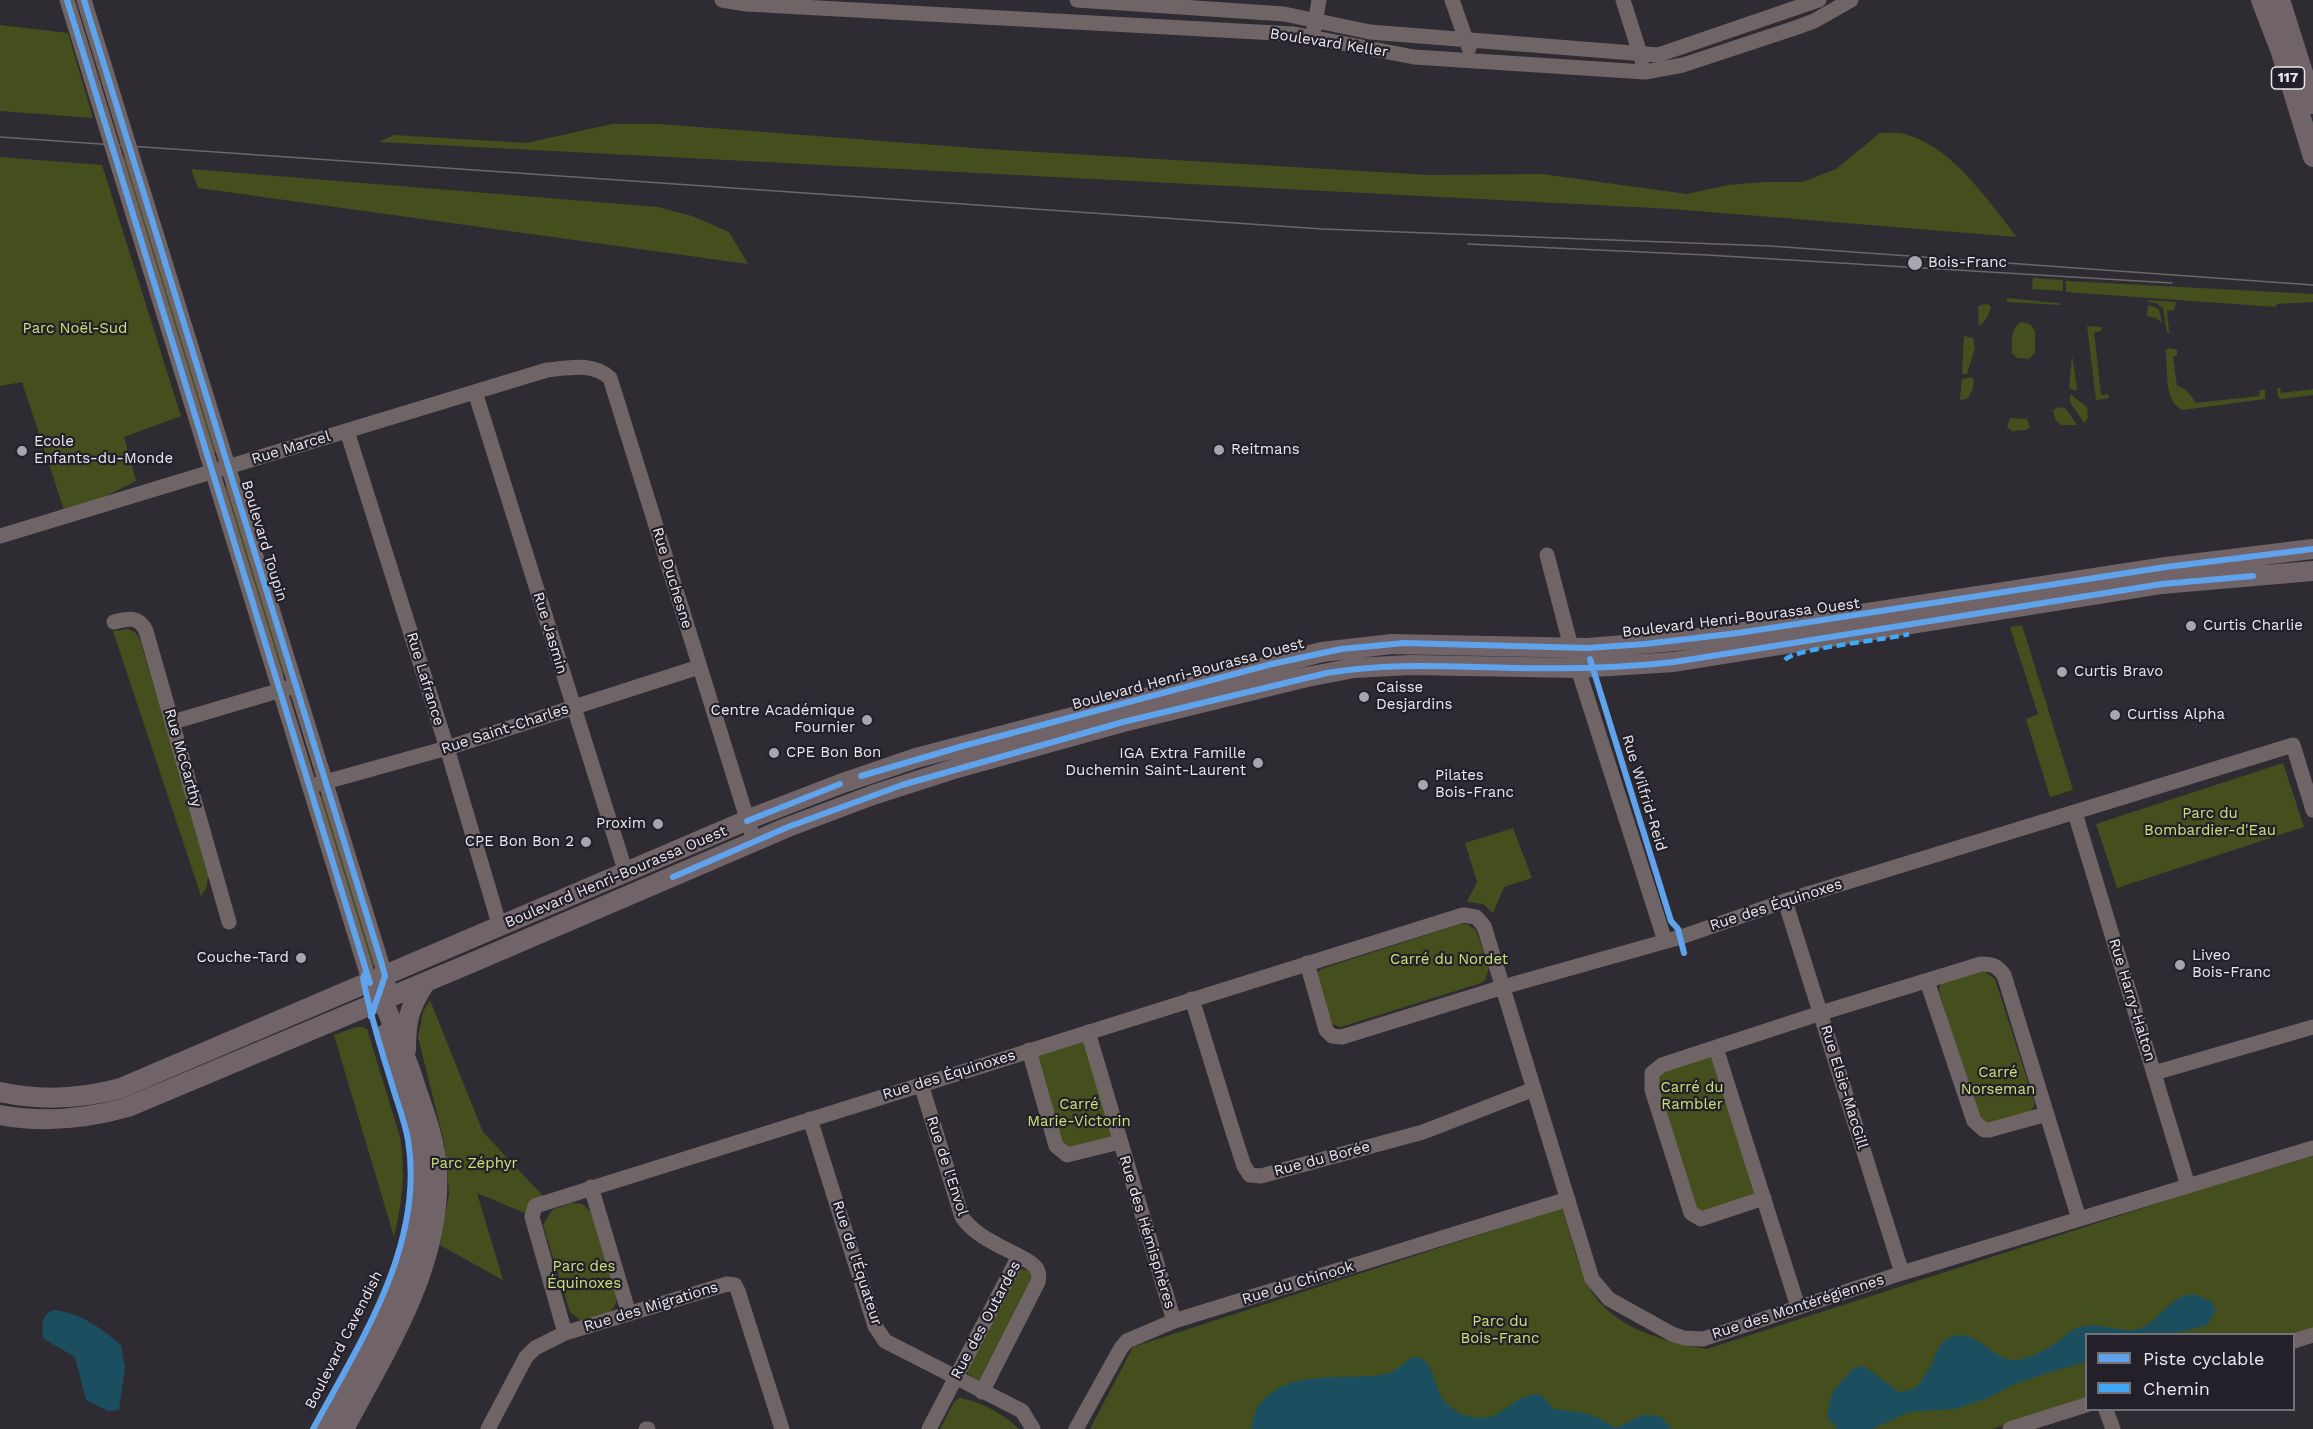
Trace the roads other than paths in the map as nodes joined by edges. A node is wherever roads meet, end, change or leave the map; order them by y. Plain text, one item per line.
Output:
1 (67, 0) edge
2 (84, 0) edge
3 (722, 0) edge
4 (1077, 0) edge
5 (1319, 0) edge
6 (1452, 0) edge
7 (1623, 0) edge
8 (1819, 0) edge
9 (1851, 0) edge
10 (2260, 0) edge
11 (2280, 0) edge
12 (918, 6) edge
13 (1787, 6) edge
14 (1316, 20) junction
15 (1795, 28) junction
16 (1312, 38) junction
17 (1467, 41) junction
18 (100, 52) junction
19 (1640, 53) junction
20 (84, 56) junction
21 (1472, 62) junction
22 (1646, 72) junction
23 (2313, 104) edge
24 (2313, 157) edge
25 (547, 370) joint
26 (475, 392) junction
27 (347, 431) junction
28 (228, 466) junction
29 (212, 471) junction
30 (0, 536) edge
31 (2313, 549) edge
32 (1547, 555) dead end
33 (2313, 571) edge
34 (114, 622) dead end
35 (1571, 647) junction
36 (699, 667) junction
37 (1578, 668) junction
38 (296, 686) junction
39 (280, 690) junction
40 (573, 708) junction
41 (173, 722) junction
42 (447, 748) junction
43 (326, 782) junction
44 (310, 787) junction
45 (2313, 810) edge
46 (2075, 813) junction
47 (747, 821) junction
48 (754, 842) junction
49 (626, 873) junction
50 (1785, 901) junction
51 (1476, 917) joint
52 (229, 922) dead end
53 (500, 927) junction
54 (1665, 941) junction
55 (1307, 963) junction
56 (378, 980) junction
57 (1927, 981) junction
58 (425, 983) junction
59 (1503, 987) junction
60 (1192, 999) junction
61 (384, 1000) junction
62 (1821, 1013) junction
63 (2313, 1027) edge
64 (1088, 1032) junction
65 (1716, 1048) junction
66 (1029, 1050) junction
67 (406, 1055) junction
68 (2154, 1073) junction
69 (921, 1084) junction
70 (1534, 1089) junction
71 (0, 1092) edge
72 (2047, 1114) junction
73 (0, 1115) edge
74 (810, 1119) junction
75 (1120, 1142) junction
76 (2313, 1148) edge
77 (2188, 1186) junction
78 (591, 1187) junction
79 (1764, 1198) junction
80 (1568, 1199) junction
81 (2079, 1219) junction
82 (1018, 1256) junction
83 (1902, 1273) junction
84 (1798, 1306) junction
85 (629, 1314) junction
86 (1174, 1321) junction
87 (565, 1333) junction
88 (2313, 1335) edge
89 (2295, 1341) edge
90 (955, 1378) junction
91 (982, 1392) junction
92 (2085, 1405) edge
93 (2106, 1411) edge
94 (326, 1429) edge
95 (344, 1429) edge
96 (488, 1429) edge
97 (782, 1429) edge
98 (929, 1429) edge
99 (1033, 1429) edge
100 (1076, 1429) edge
101 (2010, 1429) edge
102 (2113, 1429) edge

1 - 20 street, Boulevard Toupin
2 - 18 street, Boulevard Toupin
3 - 12 street, Boulevard Keller
4 - 14 street, Boulevard Keller
5 - 14 street
6 - 17 street
7 - 19 street
8 - 13 street, Boulevard Keller
9 - 15 street, Boulevard Keller
10 - 24 main road, 117
11 - 23 main road, 117
12 - 16 street, Boulevard Keller
13 - 15 street
13 - 19 street, Boulevard Keller
14 - 16 street
14 - 17 street, Boulevard Keller
15 - 22 street, Boulevard Keller
16 - 21 street, Boulevard Keller
17 - 19 street, Boulevard Keller
17 - 21 street
18 - 20 street
18 - 28 street, Boulevard Toupin
19 - 22 street
20 - 29 street, Boulevard Toupin
21 - 22 street, Boulevard Keller
25 - 26 street, Rue Marcel
25 - 36 street, Rue Duchesne
26 - 27 street, Rue Marcel
26 - 40 street, Rue Jasmin
27 - 28 street, Rue Marcel
27 - 42 street, Rue Lafrance
28 - 29 street, Rue Marcel
28 - 38 street, Boulevard Toupin
29 - 30 street, Rue Marcel
29 - 39 street, Boulevard Toupin
31 - 35 main road, Boulevard Henri-Bourassa Ouest
32 - 35 street, Rue Wilfrid-Reid
33 - 37 main road, Boulevard Henri-Bourassa Ouest
34 - 41 street, Rue McCarthy
35 - 37 street, Rue Wilfrid-Reid
35 - 47 main road, Boulevard Henri-Bourassa Ouest
36 - 40 street, Rue Saint-Charles
36 - 47 street, Rue Duchesne
37 - 48 main road, Boulevard Henri-Bourassa Ouest
37 - 54 street, Rue Wilfrid-Reid
38 - 39 street
38 - 43 street, Boulevard Toupin
39 - 41 street
39 - 44 street, Boulevard Toupin
40 - 42 street, Rue Saint-Charles
40 - 49 street, Rue Jasmin
41 - 52 street, Rue McCarthy
42 - 43 street, Rue Saint-Charles
42 - 53 street, Rue Lafrance
43 - 44 street, Rue Saint-Charles
43 - 56 street, Boulevard Toupin
44 - 56 street, Boulevard Toupin
45 - 46 street, Rue des Équinoxes
46 - 50 street, Rue des Équinoxes
46 - 68 street, Rue Harry-Halton
47 - 48 street, Rue Duchesne
47 - 49 main road, Boulevard Henri-Bourassa Ouest
48 - 58 main road, Boulevard Henri-Bourassa Ouest
49 - 53 main road, Boulevard Henri-Bourassa Ouest
50 - 54 street, Rue des Équinoxes
50 - 62 street, Rue Elsie-MacGill
51 - 55 street, Rue des Équinoxes
51 - 59 street, Rue des Montérégiennes
53 - 56 main road, Boulevard Henri-Bourassa Ouest
54 - 59 street, Rue des Équinoxes
55 - 59 street, Rue des Équinoxes
55 - 60 street, Rue des Équinoxes
56 - 61 main road, Boulevard Toupin
56 - 71 main road, Boulevard Henri-Bourassa Ouest
57 - 62 street
57 - 72 street
57 - 72 street
58 - 61 main road, Boulevard Henri-Bourassa Ouest
58 - 67 main road
59 - 70 street, Rue des Montérégiennes
60 - 64 street, Rue des Équinoxes
60 - 70 street, Rue du Borée
61 - 67 main road
61 - 73 main road, Boulevard Henri-Bourassa Ouest
61 - 94 main road, Boulevard Cavendish
62 - 65 street
62 - 83 street, Rue Elsie-MacGill
63 - 68 street
64 - 66 street, Rue des Équinoxes
64 - 75 street, Rue des Hémisphères
65 - 79 street
65 - 79 street
66 - 69 street, Rue des Équinoxes
66 - 75 street, Rue des Hémisphères
67 - 95 main road
68 - 77 street, Rue Harry-Halton
69 - 74 street, Rue des Équinoxes
69 - 82 street, Rue de l'Envol
70 - 80 street, Rue des Montérégiennes
72 - 81 street
74 - 78 street, Rue des Équinoxes
74 - 90 street, Rue de l'Équateur
75 - 86 street, Rue des Hémisphères
76 - 77 street, Rue des Montérégiennes
77 - 81 street, Rue des Montérégiennes
78 - 85 street
78 - 87 street, Rue des Équinoxes
79 - 84 street
80 - 84 street, Rue des Montérégiennes
80 - 86 street, Rue du Chinook
81 - 83 street, Rue des Montérégiennes
82 - 90 street, Rue des Outardes
82 - 91 street, Rue des Outardes
83 - 84 street, Rue des Montérégiennes
85 - 87 street, Rue des Migrations
85 - 97 street, Rue des Migrations
86 - 100 street, Rue du Chinook
87 - 96 street, Rue des Migrations
88 - 89 street
90 - 91 street, Rue de l'Équateur
90 - 98 street, Rue des Outardes
91 - 99 street, Rue de l'Équateur
92 - 101 street
93 - 102 street

